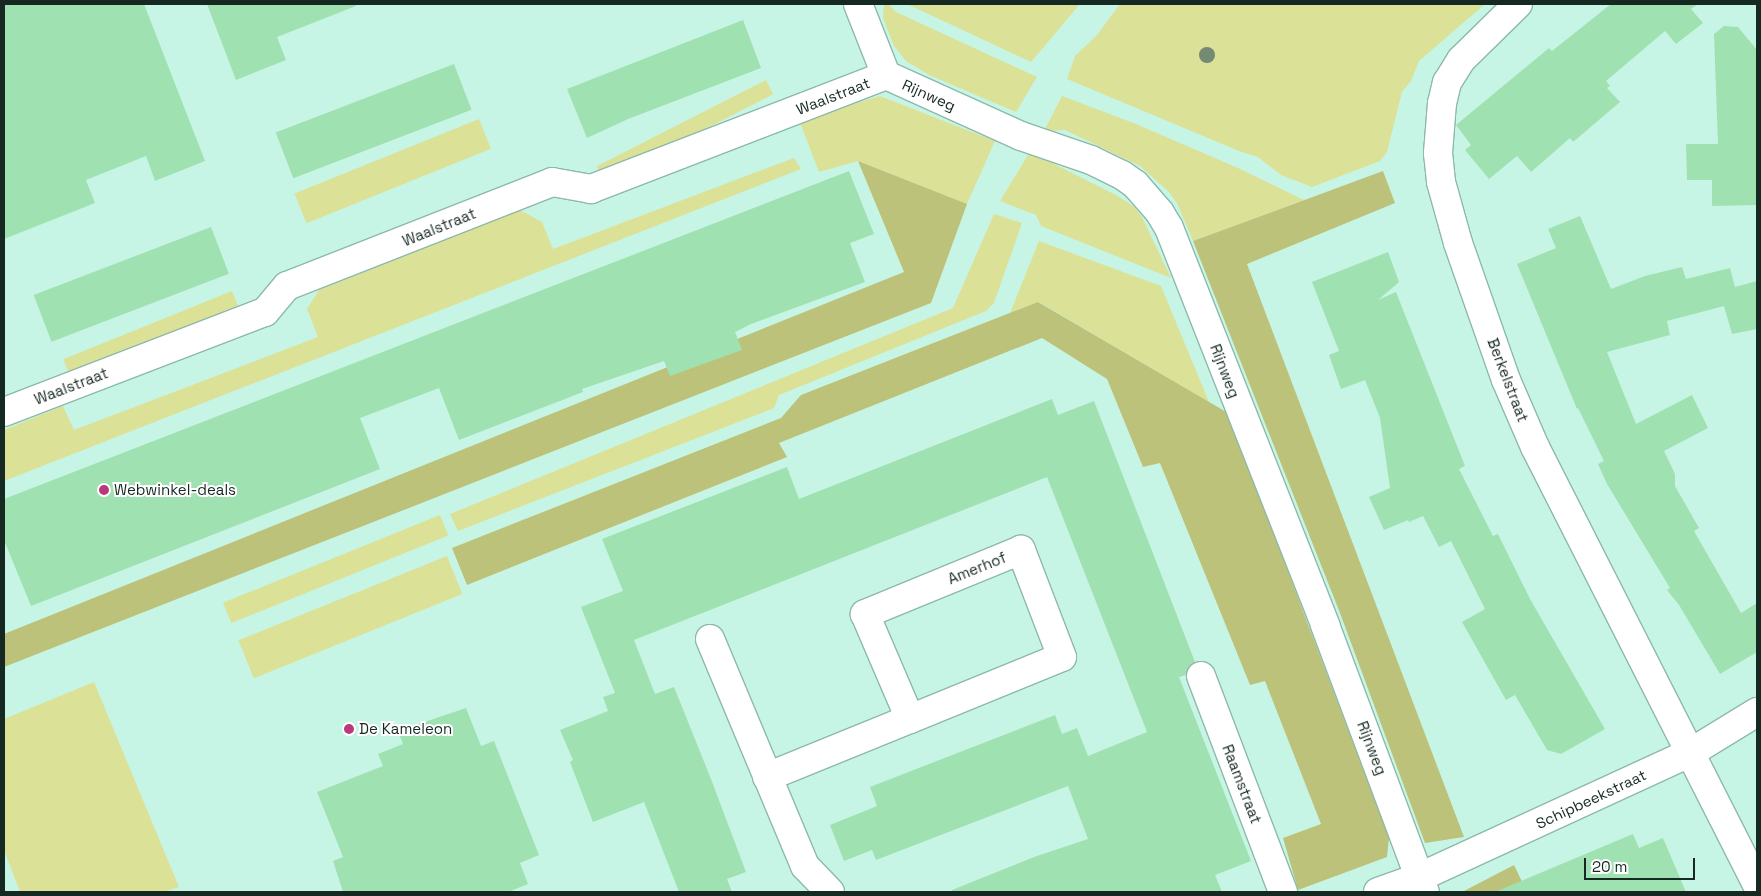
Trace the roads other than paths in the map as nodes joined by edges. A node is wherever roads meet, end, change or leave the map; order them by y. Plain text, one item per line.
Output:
1 (858, 4) edge
2 (1518, 4) edge
3 (886, 75) junction
4 (4, 412) edge
5 (710, 639) dead end
6 (1201, 676) dead end
7 (1757, 712) edge
8 (910, 719) junction
9 (1690, 753) junction
10 (767, 777) junction
11 (1423, 884) edge
12 (1757, 885) edge
13 (830, 892) edge
14 (1283, 892) edge
15 (1378, 892) edge

1 - 3 street, Rijnweg
2 - 9 street, Berkelstraat
3 - 4 street, Waalstraat
3 - 11 street, Rijnweg
5 - 10 street
6 - 14 street, Raamstraat
7 - 9 street, Schipbeekstraat
8 - 8 street, Amerhof
8 - 10 street, Amerhof
9 - 11 street, Schipbeekstraat
9 - 12 street, Berkelstraat
10 - 13 street
11 - 15 street, Schipbeekstraat

